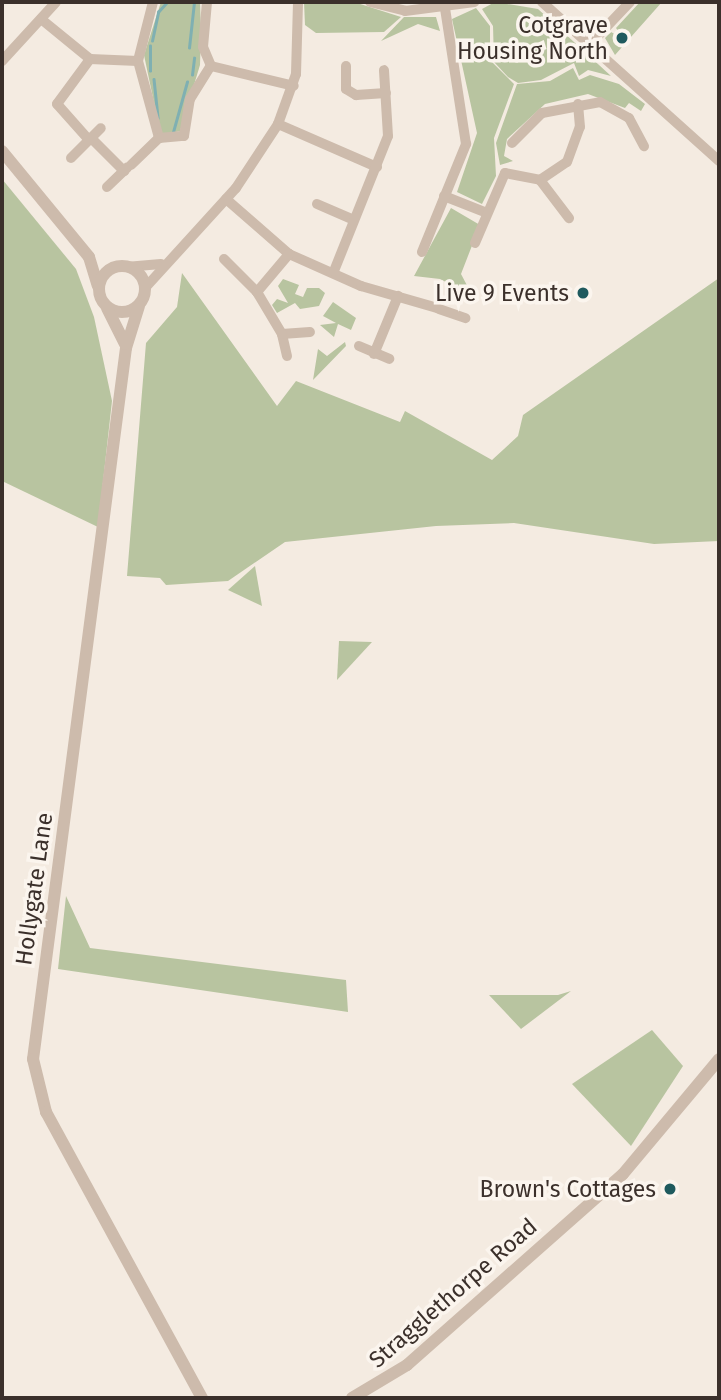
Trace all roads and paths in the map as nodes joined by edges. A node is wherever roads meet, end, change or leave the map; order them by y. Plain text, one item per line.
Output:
1 (56, 2) edge
2 (153, 2) edge
3 (207, 2) edge
4 (298, 2) edge
5 (373, 2) edge
6 (474, 2) edge
7 (542, 2) edge
8 (630, 2) edge
9 (446, 9) junction
10 (41, 19) junction
11 (593, 41) junction
12 (90, 59) junction
13 (2, 61) edge
14 (138, 61) junction
15 (211, 65) junction
16 (346, 66) dead end
17 (384, 70) dead end
18 (293, 86) junction
19 (386, 93) junction
20 (582, 104) junction
21 (278, 124) junction
22 (102, 128) dead end
23 (159, 138) junction
24 (90, 139) junction
25 (512, 143) dead end
26 (644, 146) dead end
27 (2, 150) edge
28 (71, 158) dead end
29 (719, 160) edge
30 (128, 167) junction
31 (377, 167) junction
32 (540, 180) junction
33 (107, 187) dead end
34 (444, 196) junction
35 (226, 200) junction
36 (317, 204) dead end
37 (486, 213) junction
38 (569, 218) dead end
39 (354, 220) junction
40 (475, 243) dead end
41 (422, 252) dead end
42 (289, 254) junction
43 (89, 257) junction
44 (223, 260) dead end
45 (161, 264) junction
46 (122, 267) junction
47 (334, 271) junction
48 (98, 286) junction
49 (145, 288) junction
50 (257, 292) junction
51 (398, 296) junction
52 (106, 306) junction
53 (139, 306) junction
54 (465, 318) dead end
55 (310, 332) dead end
56 (282, 334) junction
57 (359, 346) dead end
58 (126, 348) junction
59 (374, 354) junction
60 (287, 356) dead end
61 (389, 359) dead end
62 (719, 1059) edge
63 (202, 1398) edge
64 (352, 1398) edge

1 - 10 street
2 - 14 street
3 - 15 street
4 - 18 street
5 - 9 street
6 - 9 street
7 - 11 street
8 - 11 street
9 - 34 street
10 - 12 street
10 - 13 street
11 - 29 street
12 - 14 street
12 - 24 street
14 - 23 street
15 - 18 street
15 - 23 street
16 - 19 street
17 - 19 street
18 - 21 street
19 - 31 street
20 - 25 street
20 - 26 street
20 - 32 street
21 - 31 street
21 - 35 street
22 - 24 street
23 - 30 street
24 - 28 street
24 - 30 street
27 - 43 street
30 - 33 street
31 - 39 street
32 - 37 street
32 - 38 street
34 - 37 street
34 - 41 street
35 - 42 street
35 - 45 street
36 - 39 street
37 - 40 street
39 - 47 street
42 - 47 street
42 - 50 street
43 - 46 street
43 - 48 street
44 - 50 street
45 - 46 street
45 - 49 street
46 - 48 street
46 - 49 street
47 - 51 street
48 - 52 street
49 - 53 street
50 - 56 street
51 - 54 street
51 - 59 street
52 - 53 street
52 - 58 street
53 - 58 street, Hollygate Lane
55 - 56 street
56 - 60 street
57 - 59 street
58 - 63 street, Hollygate Lane
59 - 61 street
62 - 64 street, Stragglethorpe Road

